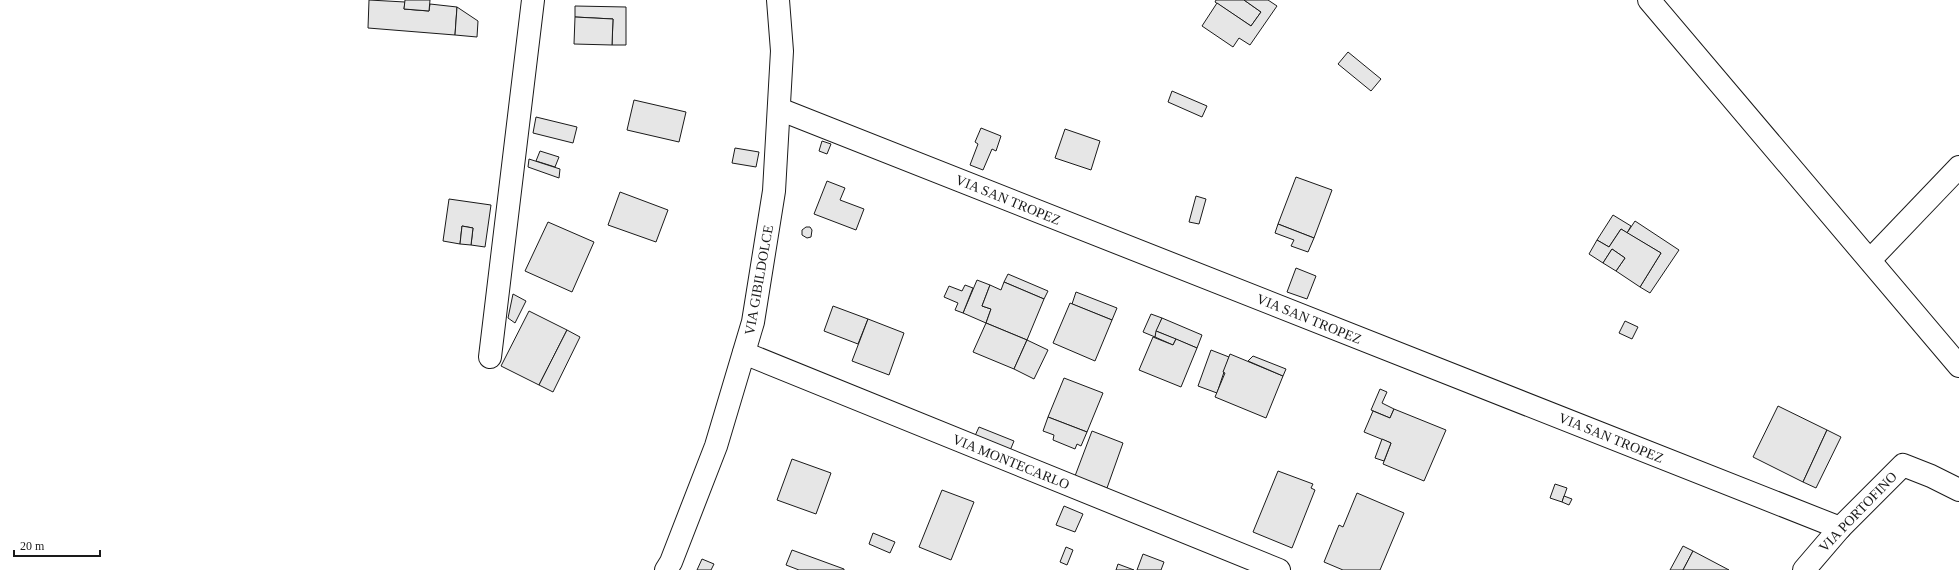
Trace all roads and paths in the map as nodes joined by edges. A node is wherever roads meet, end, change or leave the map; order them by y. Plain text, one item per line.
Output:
1 (533, 0) edge
2 (778, 0) edge
3 (1649, 0) edge
4 (779, 109) junction
5 (1959, 166) edge
6 (1870, 260) junction
7 (744, 353) junction
8 (490, 357) dead end
9 (1959, 366) edge
10 (1959, 490) edge
11 (1840, 528) junction
12 (666, 570) edge
13 (1279, 570) edge
14 (1804, 570) edge

1 - 8 street
2 - 4 street, VIA GIBILDOLCE
3 - 6 street
4 - 7 street, VIA GIBILDOLCE
4 - 11 street, VIA SAN TROPEZ
5 - 6 street
6 - 9 street
7 - 12 street, VIA GIBILDOLCE
7 - 13 street, VIA MONTECARLO
10 - 11 street, VIA PORTOFINO
11 - 14 street, VIA PORTOFINO

